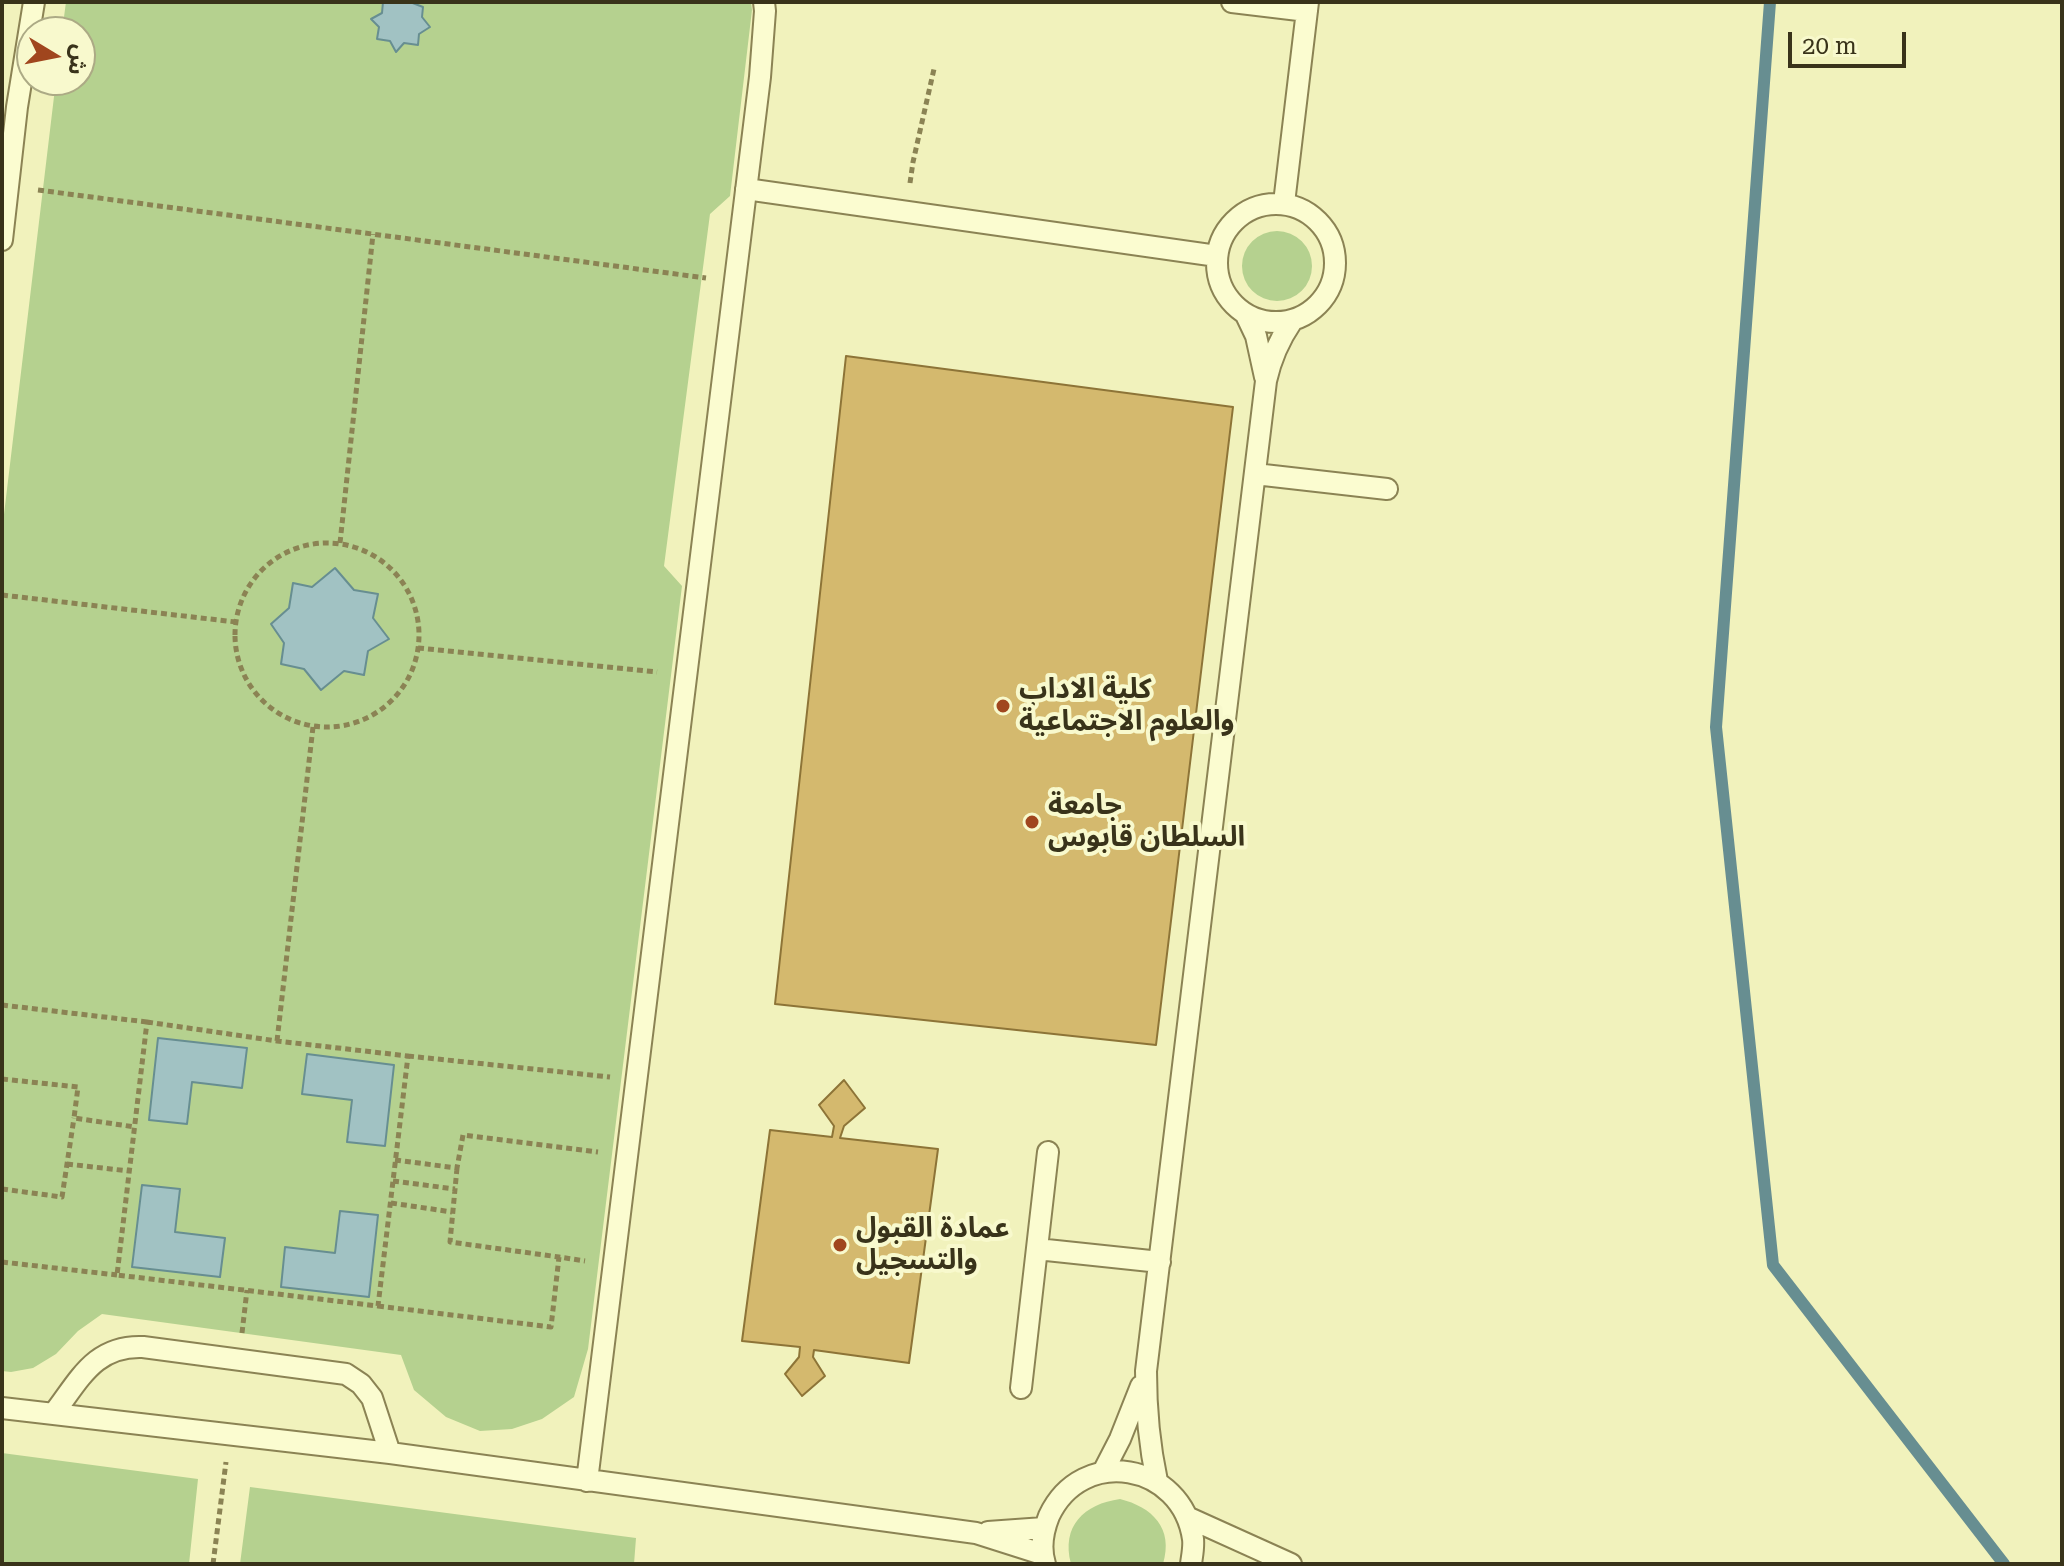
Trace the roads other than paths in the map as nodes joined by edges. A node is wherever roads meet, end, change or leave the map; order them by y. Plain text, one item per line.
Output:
1 (34, 2) edge
2 (764, 2) edge
3 (1232, 2) edge
4 (1307, 6) edge
5 (10, 106) edge
6 (746, 189) junction
7 (1284, 203) junction
8 (2, 240) edge
9 (1217, 256) junction
10 (1246, 315) junction
11 (1292, 321) junction
12 (1266, 381) junction
13 (1255, 474) junction
14 (1387, 489) dead end
15 (1048, 1152) dead end
16 (1037, 1249) junction
17 (1160, 1262) junction
18 (1146, 1371) junction
19 (1021, 1388) dead end
20 (2, 1408) edge
21 (54, 1413) junction
22 (390, 1453) junction
23 (1103, 1472) junction
24 (587, 1481) junction
25 (1157, 1481) junction
26 (1187, 1517) junction
27 (1044, 1528) junction
28 (976, 1533) junction
29 (1043, 1559) edge
30 (1191, 1564) edge
31 (1289, 1564) edge

1 - 5 lane
2 - 6 lane
3 - 4 lane
4 - 7 lane
5 - 8 lane
6 - 9 lane
6 - 24 lane
7 - 9 lane
7 - 11 lane
9 - 10 lane
10 - 11 lane
10 - 12 lane
11 - 12 lane
12 - 13 lane
13 - 14 lane
13 - 17 lane
15 - 16 lane
16 - 17 lane
16 - 19 lane
17 - 18 lane
18 - 23 lane
18 - 25 lane
20 - 21 lane
21 - 22 lane
21 - 22 lane
22 - 24 lane
23 - 25 lane
23 - 27 lane
24 - 28 lane
25 - 26 lane
26 - 30 lane
26 - 31 lane
27 - 28 lane
27 - 29 lane
28 - 29 lane

